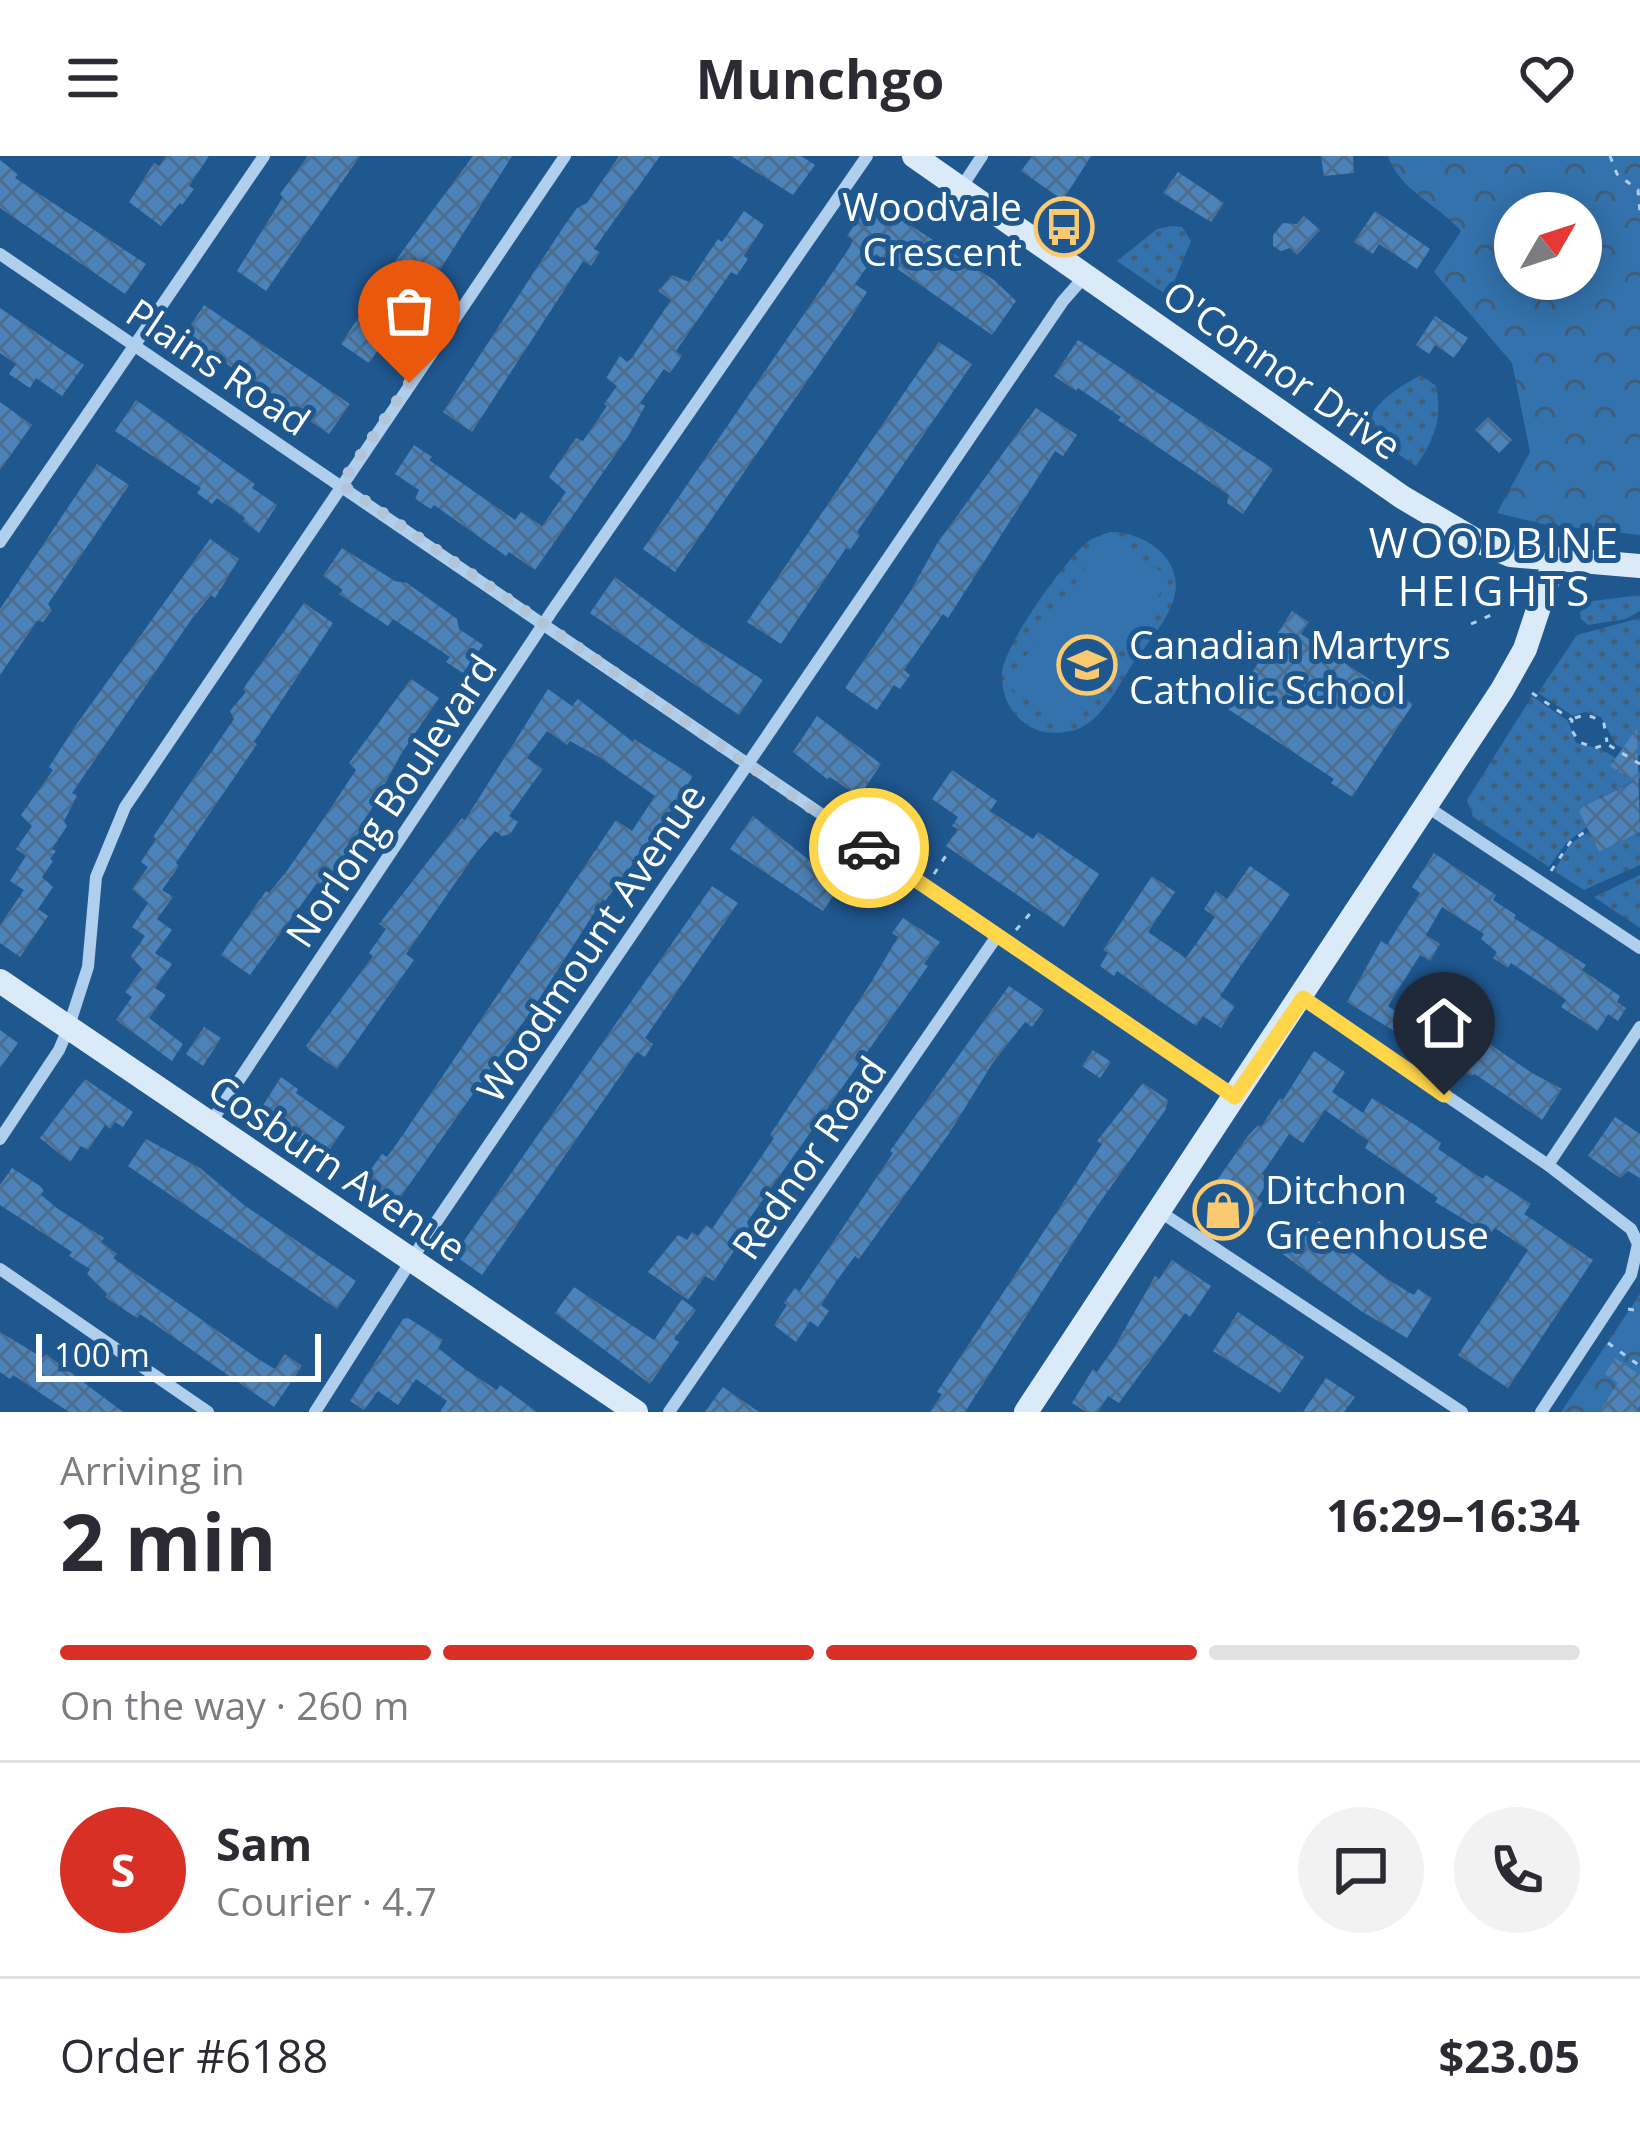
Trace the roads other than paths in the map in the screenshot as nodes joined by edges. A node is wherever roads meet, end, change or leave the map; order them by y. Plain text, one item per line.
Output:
1 (265, 156) edge
2 (565, 156) edge
3 (867, 156) edge
4 (914, 156) edge
5 (982, 156) edge
6 (961, 188) junction
7 (0, 254) edge
8 (1086, 275) junction
9 (135, 345) junction
10 (341, 484) junction
11 (0, 542) edge
12 (1554, 562) junction
13 (1640, 566) edge
14 (544, 625) junction
15 (746, 764) junction
16 (1426, 806) junction
17 (997, 936) junction
18 (1640, 948) edge
19 (0, 981) edge
20 (1303, 998) junction
21 (1640, 1027) edge
22 (68, 1029) junction
23 (1235, 1097) junction
24 (210, 1124) junction
25 (0, 1139) edge
26 (1548, 1165) junction
27 (1159, 1211) junction
28 (1638, 1255) edge
29 (412, 1260) junction
30 (0, 1269) edge
31 (1034, 1410) edge
32 (208, 1412) edge
33 (314, 1412) edge
34 (635, 1412) edge
35 (669, 1412) edge
36 (1462, 1412) edge
37 (1540, 1412) edge

1 - 9 street
2 - 10 street
3 - 14 street, Norlong Boulevard
4 - 6 main road, O'Connor Drive
5 - 6 street
6 - 8 main road, O'Connor Drive
7 - 9 street, Plains Road
8 - 12 main road, O'Connor Drive
8 - 15 street, Woodmount Avenue
9 - 10 street, Plains Road
9 - 11 street
10 - 14 street, Plains Road
10 - 22 street
12 - 13 main road, O'Connor Drive
12 - 16 main road
14 - 15 street, Plains Road
14 - 24 street, Norlong Boulevard
15 - 17 street, Plains Road
15 - 29 street, Woodmount Avenue
16 - 18 street
16 - 20 main road
17 - 23 street, Plains Road
17 - 35 street, Rednor Road
19 - 22 main road, Cosburn Avenue
20 - 23 main road
20 - 26 street
21 - 26 street
22 - 24 main road, Cosburn Avenue
22 - 25 street
23 - 27 main road
24 - 29 main road, Cosburn Avenue
26 - 28 street
27 - 31 main road
27 - 36 street
28 - 37 street
29 - 33 street, Woodmount Avenue
29 - 34 main road, Cosburn Avenue
30 - 32 street

